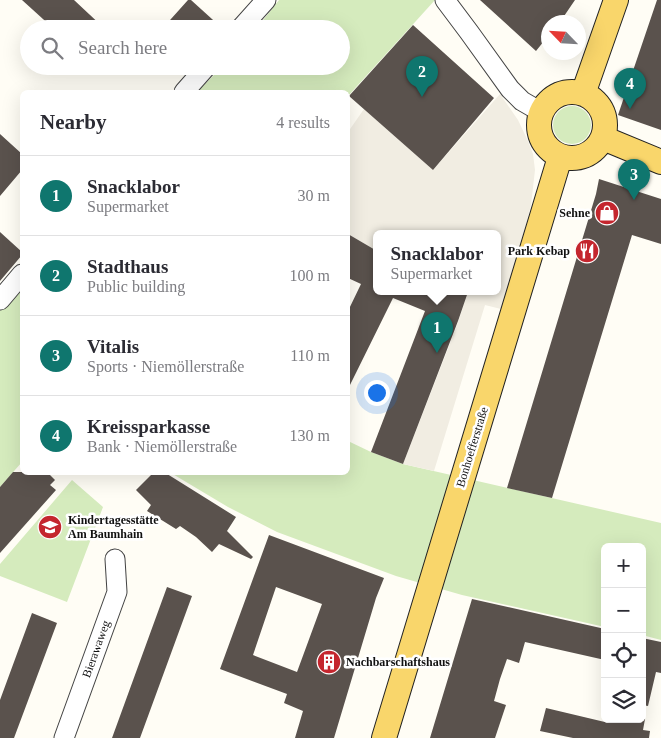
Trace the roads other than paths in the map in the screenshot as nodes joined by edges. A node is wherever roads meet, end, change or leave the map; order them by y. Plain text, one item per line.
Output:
1 (266, 0) edge
2 (445, 0) edge
3 (616, 0) edge
4 (248, 20) edge
5 (199, 75) edge
6 (186, 90) edge
7 (582, 94) junction
8 (541, 112) junction
9 (603, 138) junction
10 (560, 157) junction
11 (661, 162) edge
12 (20, 276) edge
13 (0, 300) edge
14 (115, 559) dead end
15 (64, 738) edge
16 (384, 738) edge

1 - 4 street
2 - 8 street
3 - 7 main road
5 - 6 street
7 - 8 main road
7 - 9 main road
8 - 10 main road
9 - 10 main road
9 - 11 main road
10 - 16 main road, Bonhoefferstraße
12 - 13 street
14 - 15 street, Bierawaweg

